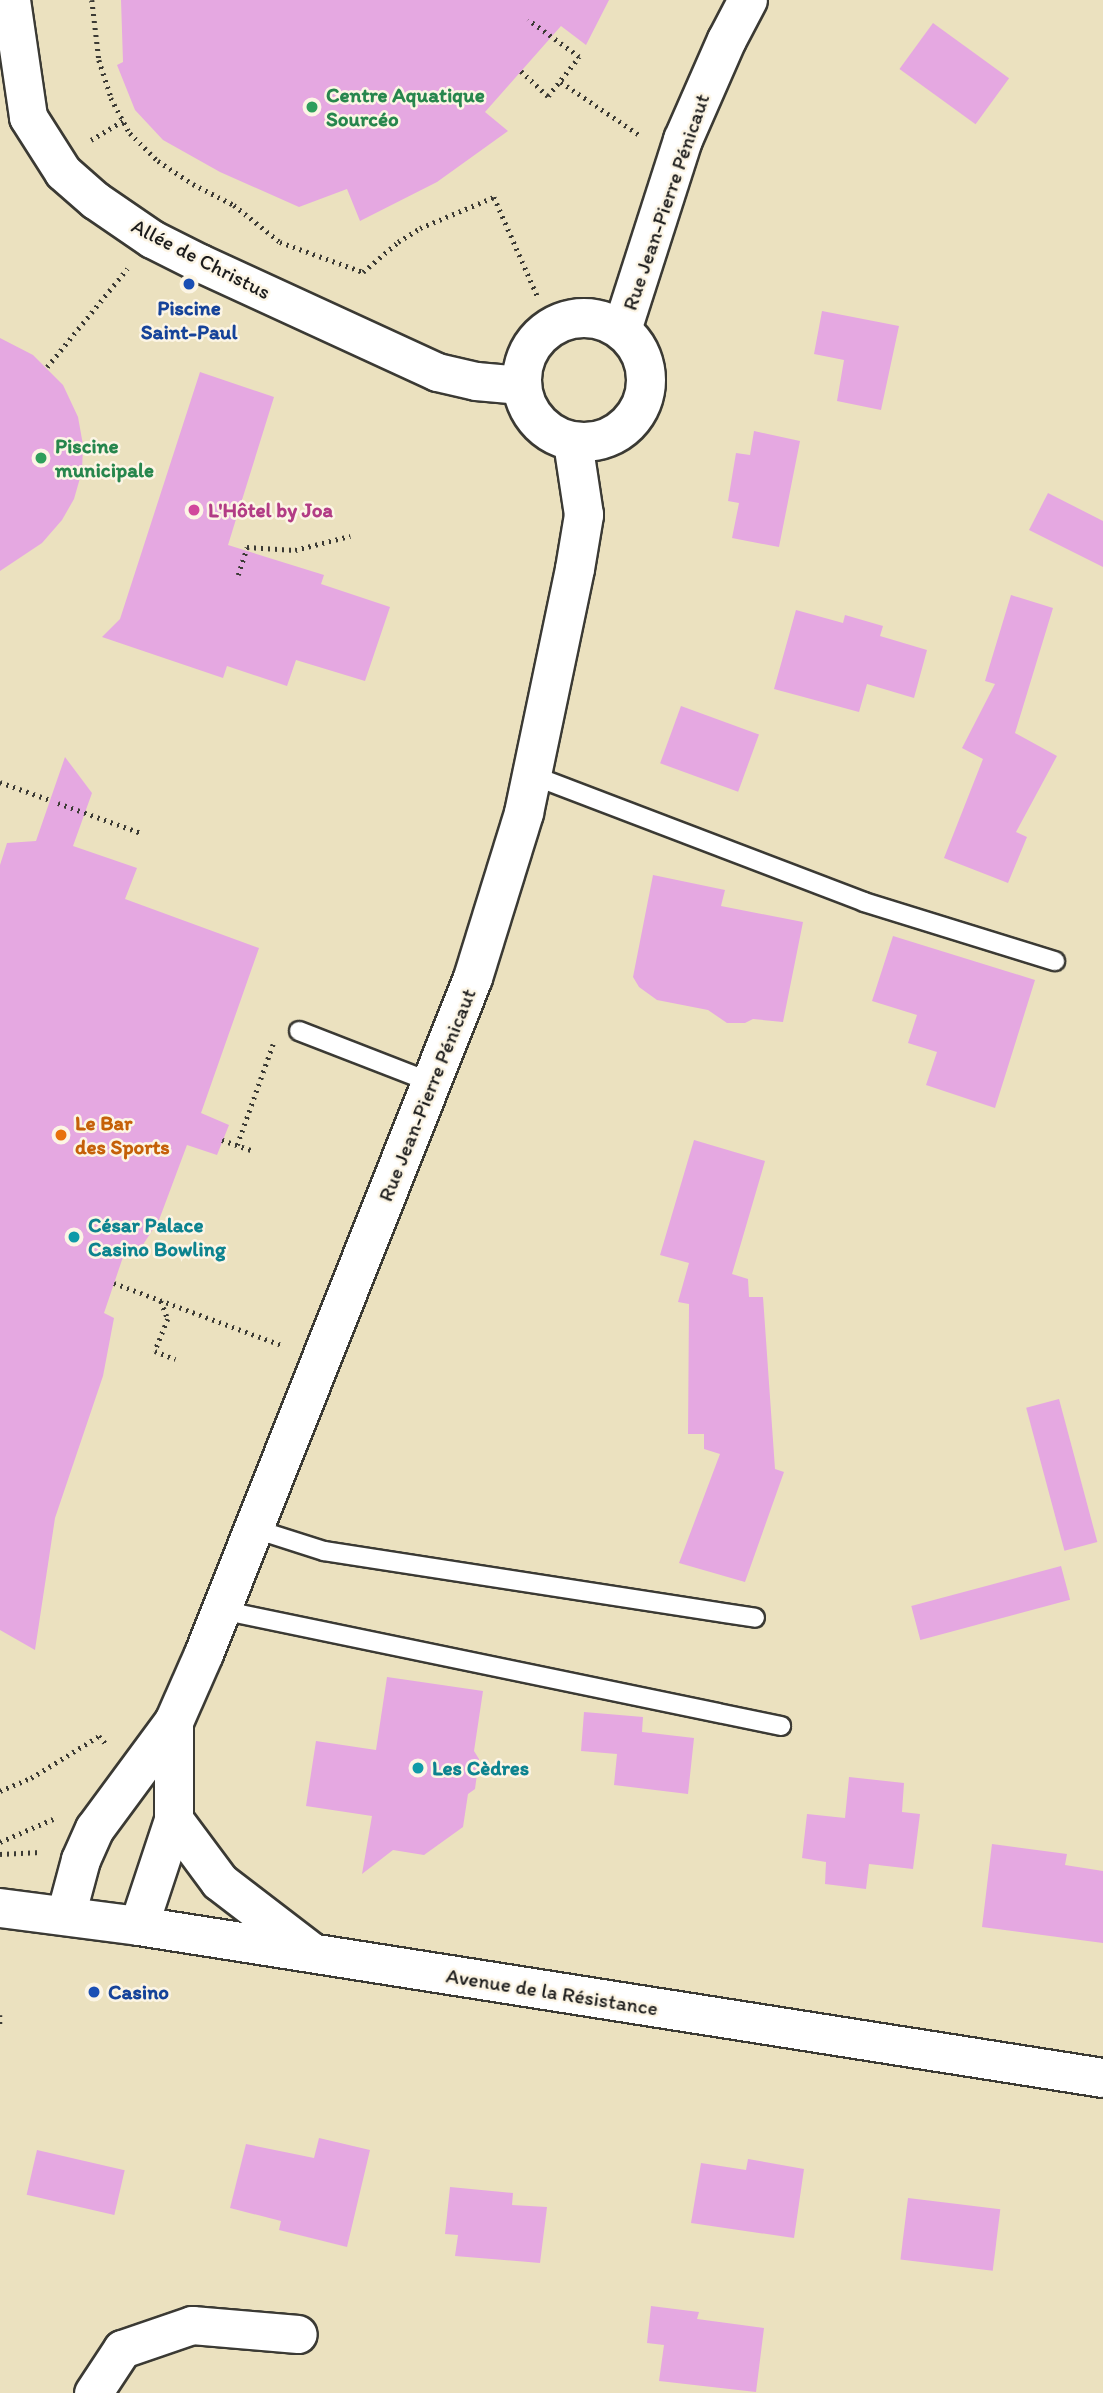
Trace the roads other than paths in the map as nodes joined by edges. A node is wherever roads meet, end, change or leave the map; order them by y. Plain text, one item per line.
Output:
1 (11, 0) edge
2 (748, 0) edge
3 (622, 330) junction
4 (521, 386) junction
5 (573, 442) junction
6 (532, 775) junction
7 (1055, 961) dead end
8 (299, 1031) dead end
9 (433, 1083) junction
10 (255, 1529) junction
11 (222, 1610) junction
12 (755, 1618) dead end
13 (174, 1722) junction
14 (781, 1726) dead end
15 (174, 1821) junction
16 (0, 1908) edge
17 (65, 1916) junction
18 (139, 1926) junction
19 (315, 1954) junction
20 (1103, 2078) edge
21 (298, 2334) dead end
22 (93, 2393) edge

1 - 4 street, Allée de Christus
2 - 3 street, Rue Jean-Pierre Pénicaut
3 - 4 street
3 - 5 street
4 - 5 street
5 - 6 street, Rue Jean-Pierre Pénicaut
6 - 7 lane
6 - 9 street, Rue Jean-Pierre Pénicaut
8 - 9 lane
9 - 10 street, Rue Jean-Pierre Pénicaut
10 - 11 street, Rue Jean-Pierre Pénicaut
10 - 12 lane
11 - 13 street, Rue Jean-Pierre Pénicaut
11 - 14 lane
13 - 15 street, Rue Jean-Pierre Pénicaut
13 - 17 street, Rue Jean-Pierre Pénicaut
15 - 18 street, Rue Jean-Pierre Pénicaut
15 - 19 street
16 - 17 street, Avenue de la Résistance
17 - 18 street, Avenue de la Résistance
18 - 19 street, Avenue de la Résistance
19 - 20 street, Avenue de la Résistance
21 - 22 street

